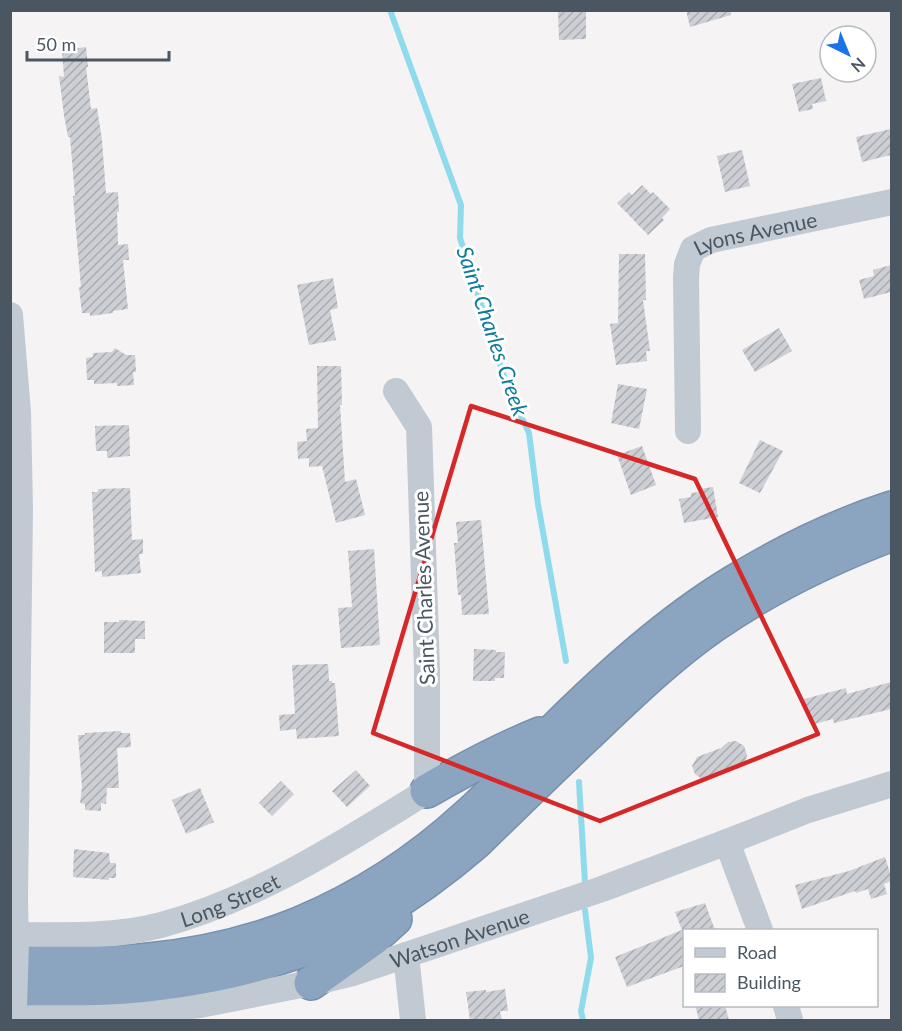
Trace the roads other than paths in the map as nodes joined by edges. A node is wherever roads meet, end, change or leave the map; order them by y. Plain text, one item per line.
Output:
1 (891, 202) edge
2 (10, 315) edge
3 (396, 390) dead end
4 (688, 431) dead end
5 (891, 508) edge
6 (891, 534) edge
7 (555, 728) junction
8 (891, 784) edge
9 (427, 791) junction
10 (727, 842) junction
11 (457, 859) junction
12 (760, 929) edge
13 (13, 945) edge
14 (406, 955) junction
15 (311, 983) junction
16 (13, 1009) edge
17 (413, 1020) edge

1 - 4 street, Lyons Avenue
2 - 13 street
3 - 9 street, Saint Charles Avenue
5 - 7 highway
6 - 11 highway
7 - 9 highway
7 - 13 highway
8 - 10 street, Watson Avenue
9 - 13 street, Long Street
10 - 12 street
10 - 14 street, Watson Avenue
11 - 15 highway
11 - 16 highway
13 - 16 street, bridge
14 - 15 street, Watson Avenue
14 - 17 street
15 - 16 street, Watson Avenue

